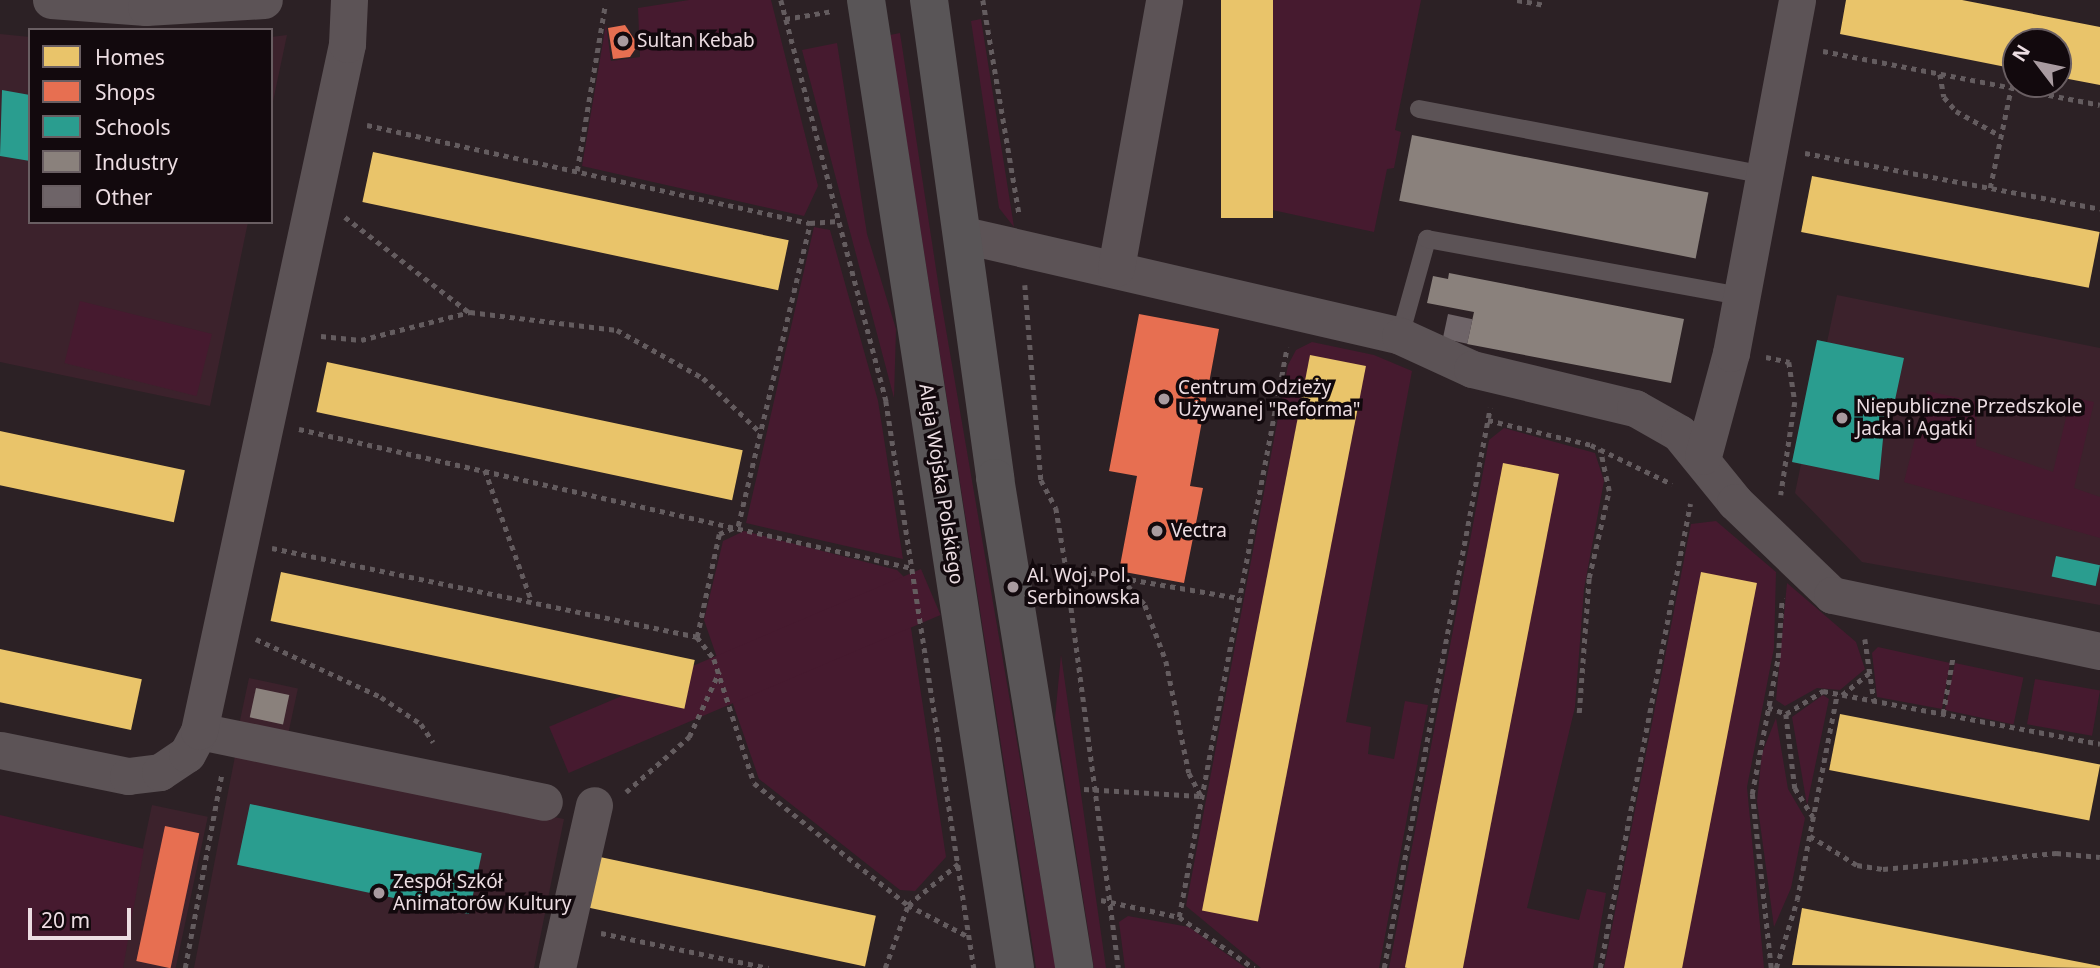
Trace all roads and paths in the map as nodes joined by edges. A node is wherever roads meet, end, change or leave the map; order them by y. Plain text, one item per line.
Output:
1 (51, 0) edge
2 (264, 0) edge
3 (349, 0) edge
4 (781, 0) edge
5 (866, 0) edge
6 (929, 0) edge
7 (984, 0) edge
8 (1164, 0) edge
9 (1517, 0) edge
10 (1797, 0) edge
11 (1544, 5) dead end
12 (605, 6) dead end
13 (1789, 44) junction
14 (1940, 74) junction
15 (2002, 86) edge
16 (2009, 98) edge
17 (2063, 98) edge
18 (2100, 105) edge
19 (1419, 109) dead end
20 (331, 117) junction
21 (2001, 136) junction
22 (1767, 160) junction
23 (576, 171) junction
24 (1990, 188) junction
25 (313, 202) junction
26 (2100, 209) edge
27 (838, 221) junction
28 (810, 223) junction
29 (964, 236) junction
30 (1022, 248) junction
31 (1115, 268) junction
32 (1741, 296) junction
33 (1293, 310) junction
34 (470, 312) junction
35 (286, 329) junction
36 (1400, 336) junction
37 (1755, 355) dead end
38 (1496, 376) junction
39 (1488, 420) junction
40 (266, 421) junction
41 (760, 432) junction
42 (1599, 448) junction
43 (1703, 456) junction
44 (485, 470) junction
45 (1770, 496) dead end
46 (1692, 497) junction
47 (1702, 505) dead end
48 (738, 526) junction
49 (241, 542) junction
50 (1785, 554) junction
51 (1052, 566) dead end
52 (912, 568) junction
53 (1066, 568) junction
54 (1121, 578) junction
55 (1240, 598) junction
56 (533, 603) junction
57 (1860, 605) junction
58 (1959, 624) junction
59 (222, 626) junction
60 (697, 637) junction
61 (2100, 651) edge
62 (719, 672) junction
63 (1870, 672) junction
64 (1839, 694) junction
65 (1874, 701) junction
66 (1768, 708) junction
67 (1579, 713) dead end
68 (1786, 714) junction
69 (1944, 714) junction
70 (214, 733) junction
71 (2100, 744) edge
72 (0, 750) edge
73 (452, 783) junction
74 (1084, 789) dead end
75 (1093, 790) junction
76 (1201, 796) junction
77 (544, 802) dead end
78 (594, 805) joint
79 (1813, 817) junction
80 (1810, 836) junction
81 (2100, 857) edge
82 (958, 864) junction
83 (1101, 900) dead end
84 (1110, 902) junction
85 (908, 905) junction
86 (1180, 917) junction
87 (587, 930) dead end
88 (969, 937) junction
89 (185, 968) edge
90 (557, 968) edge
91 (768, 968) edge
92 (885, 968) edge
93 (974, 968) edge
94 (1015, 968) edge
95 (1074, 968) edge
96 (1119, 968) edge
97 (1254, 968) edge
98 (1384, 968) edge
99 (1600, 968) edge
100 (1773, 968) edge

1 - 2 street
3 - 20 street
4 - 27 path
5 - 94 main road, Aleja Wojska Polskiego
6 - 29 main road
7 - 30 path
8 - 31 street
9 - 11 path
10 - 13 street
12 - 23 path
13 - 14 path
13 - 22 street
14 - 15 path
14 - 21 path
16 - 21 path
17 - 18 path
19 - 22 lane
20 - 23 path
20 - 25 street
21 - 24 path
22 - 24 path
22 - 32 street
23 - 28 path
24 - 26 path
25 - 34 path
25 - 35 street
27 - 28 path
27 - 52 path
28 - 41 path
29 - 30 street
29 - 95 main road
30 - 31 street
30 - 53 path
31 - 33 street
32 - 36 lane
32 - 43 street
33 - 36 street
33 - 55 path
34 - 35 path
34 - 41 path
35 - 40 street
36 - 38 street
37 - 45 path
38 - 39 path
38 - 43 street
39 - 42 path
39 - 98 path
40 - 44 path
40 - 49 street
41 - 48 path
42 - 46 path
42 - 67 path
43 - 46 path
43 - 50 street
44 - 48 path
44 - 56 path
46 - 47 path
46 - 99 path
48 - 52 path
48 - 60 path
49 - 56 path
49 - 59 street
50 - 57 street
50 - 66 path
51 - 53 path
52 - 82 path
53 - 54 path
53 - 75 path
54 - 55 path
54 - 76 path
55 - 76 path
56 - 60 path
57 - 58 street
57 - 63 path
58 - 61 street
58 - 69 path
59 - 70 street
59 - 73 path
60 - 62 path
62 - 78 path
62 - 85 path
63 - 64 path
63 - 65 path
64 - 65 path
64 - 68 path
64 - 79 path
65 - 69 path
66 - 68 path
66 - 100 path
68 - 79 path
69 - 71 path
70 - 72 street
70 - 73 street
70 - 89 path
73 - 77 street
74 - 75 path
75 - 76 path
75 - 84 path
76 - 86 path
78 - 90 street
79 - 80 path
80 - 81 path
80 - 100 path
82 - 85 path
82 - 88 path
83 - 84 path
84 - 86 path
84 - 96 path
85 - 88 path
85 - 92 path
86 - 97 path
87 - 91 path
88 - 93 path

